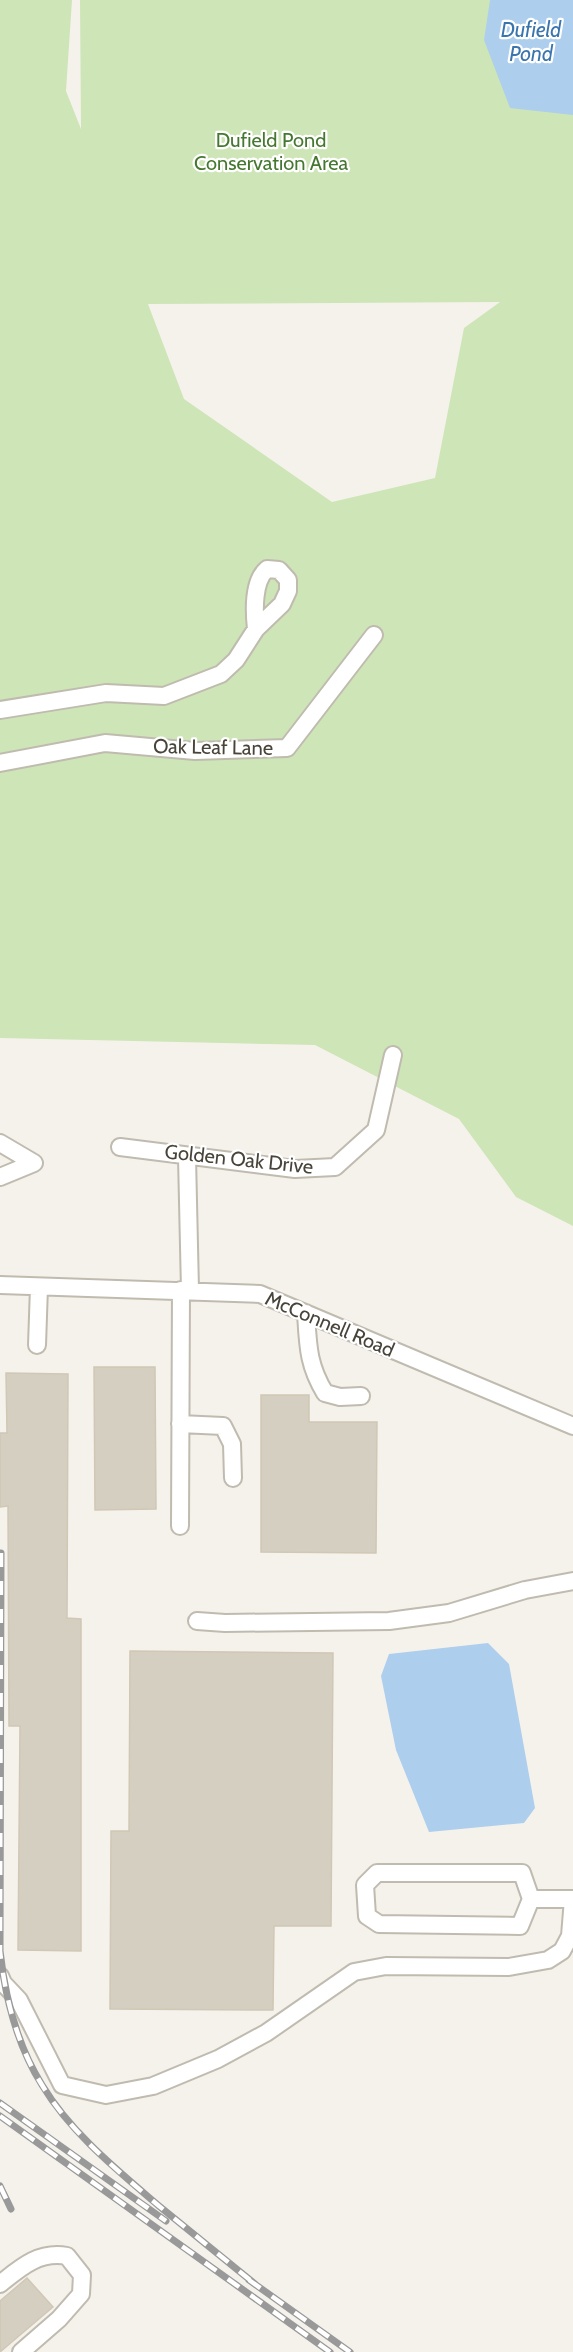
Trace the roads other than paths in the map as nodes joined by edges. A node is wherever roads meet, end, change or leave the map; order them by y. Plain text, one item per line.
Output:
1 (256, 628) dead end
2 (374, 635) dead end
3 (0, 710) edge
4 (0, 763) edge
5 (393, 1056) dead end
6 (0, 1143) edge
7 (120, 1147) dead end
8 (187, 1157) junction
9 (0, 1177) edge
10 (0, 1285) edge
11 (39, 1287) junction
12 (185, 1290) junction
13 (306, 1313) junction
14 (37, 1345) dead end
15 (361, 1396) dead end
16 (180, 1424) junction
17 (573, 1426) edge
18 (233, 1478) dead end
19 (180, 1526) dead end
20 (573, 1581) edge
21 (197, 1621) dead end
22 (531, 1899) junction
23 (573, 1899) edge
24 (572, 1936) edge
25 (0, 1976) edge
26 (0, 2284) edge
27 (21, 2352) edge

1 - 3 street
2 - 4 street, Oak Leaf Lane
5 - 8 street, Golden Oak Drive
6 - 9 street
7 - 8 street, Golden Oak Drive
8 - 12 street
10 - 11 street, McConnell Road
11 - 12 street, McConnell Road
11 - 14 street
12 - 13 street, McConnell Road
12 - 16 street
13 - 15 street
13 - 17 street, McConnell Road
16 - 18 street
16 - 19 street
20 - 21 street
22 - 22 street
22 - 23 street
23 - 24 street
24 - 25 street
26 - 27 street

